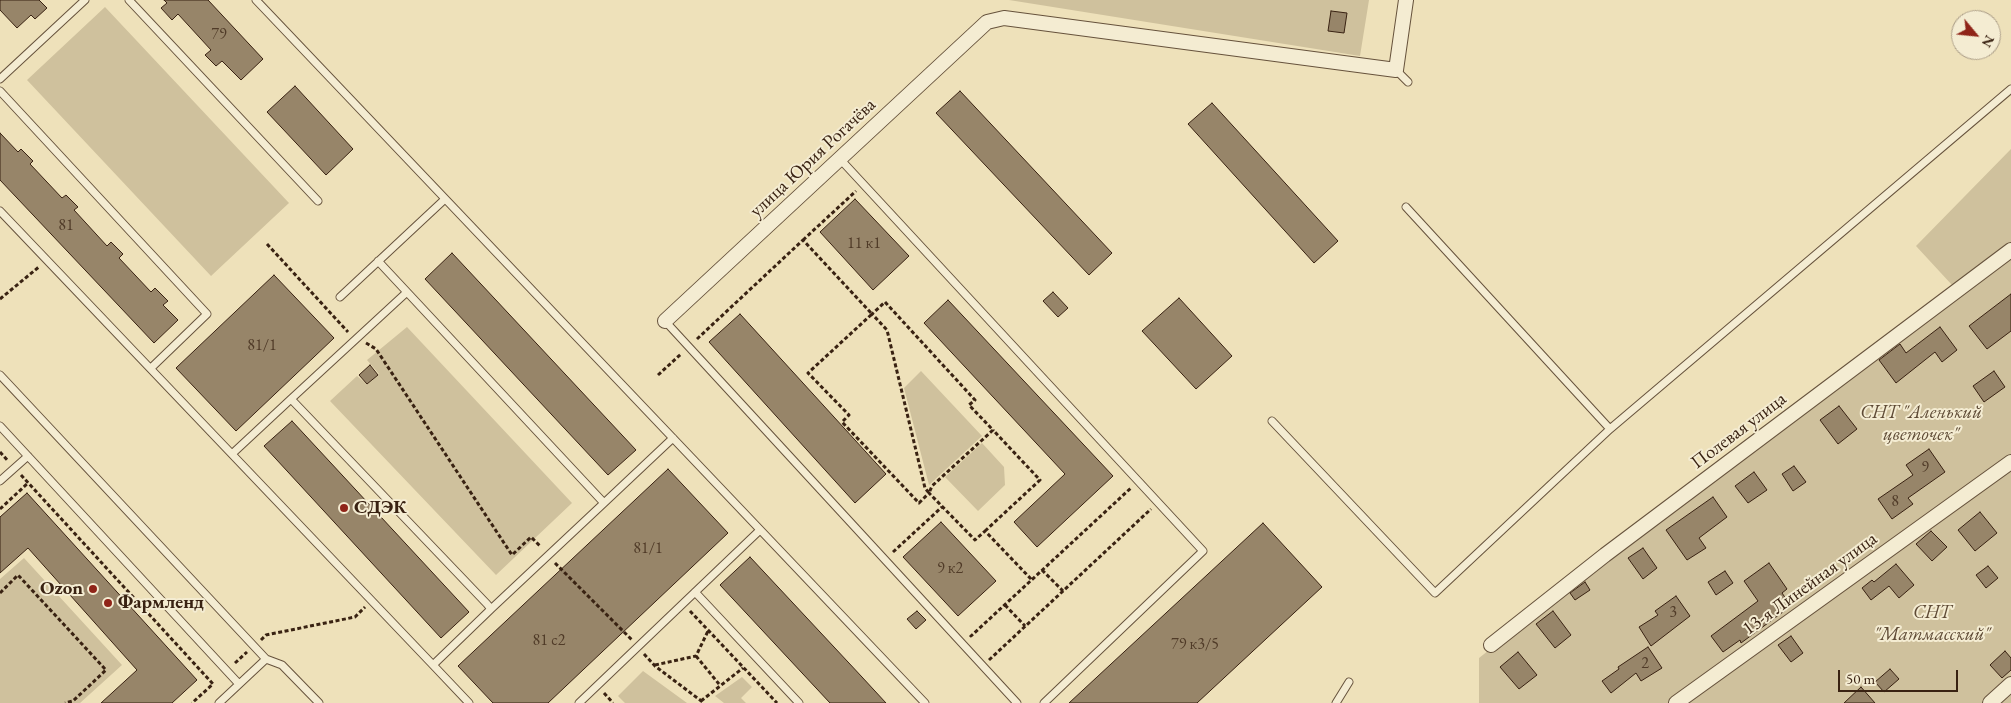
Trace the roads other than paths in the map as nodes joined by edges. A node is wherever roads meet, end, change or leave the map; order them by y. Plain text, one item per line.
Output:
1 (85, 0) edge
2 (129, 0) edge
3 (256, 0) edge
4 (1406, 0) edge
5 (1396, 70) junction
6 (0, 79) edge
7 (1408, 82) dead end
8 (2011, 89) edge
9 (0, 90) edge
10 (840, 159) junction
11 (445, 199) junction
12 (318, 201) dead end
13 (1406, 207) dead end
14 (0, 211) edge
15 (2011, 250) edge
16 (378, 261) junction
17 (408, 292) junction
18 (340, 297) dead end
19 (665, 322) joint
20 (151, 368) junction
21 (0, 375) edge
22 (291, 399) junction
23 (1272, 421) dead end
24 (0, 426) edge
25 (1610, 429) junction
26 (673, 438) junction
27 (233, 454) junction
28 (28, 456) junction
29 (2011, 462) edge
30 (0, 481) edge
31 (604, 503) junction
32 (760, 530) junction
33 (695, 592) junction
34 (491, 608) junction
35 (1490, 645) dead end
36 (266, 659) junction
37 (433, 665) junction
38 (1349, 682) dead end
39 (239, 684) junction
40 (2011, 684) edge
41 (583, 702) edge
42 (218, 703) edge
43 (319, 703) edge
44 (469, 703) edge
45 (799, 703) edge
46 (925, 703) edge
47 (1017, 703) edge
48 (1044, 703) edge
49 (1336, 703) edge
50 (1676, 703) edge
51 (1990, 703) edge

1 - 6 lane
2 - 12 lane
3 - 11 lane
4 - 5 street
5 - 7 lane
5 - 10 street, улица Юрия Рогачёва
8 - 25 lane
9 - 20 lane
10 - 19 street, улица Юрия Рогачёва
10 - 48 lane
11 - 16 lane
11 - 26 lane
13 - 25 lane
14 - 20 lane
15 - 35 street, Полевая улица
16 - 17 lane
16 - 18 lane
17 - 22 lane
17 - 31 lane
19 - 47 lane
20 - 27 lane
21 - 36 lane
22 - 27 lane
22 - 34 lane
23 - 25 lane
24 - 28 lane
26 - 31 lane
26 - 32 lane
27 - 37 lane
28 - 30 lane
28 - 39 lane
29 - 50 street, 13-я Линейная улица
31 - 34 lane
32 - 33 lane
32 - 46 lane
33 - 41 lane
33 - 45 lane
34 - 37 lane
36 - 39 lane
36 - 43 lane
37 - 44 lane
38 - 49 lane
39 - 42 lane
40 - 51 street

